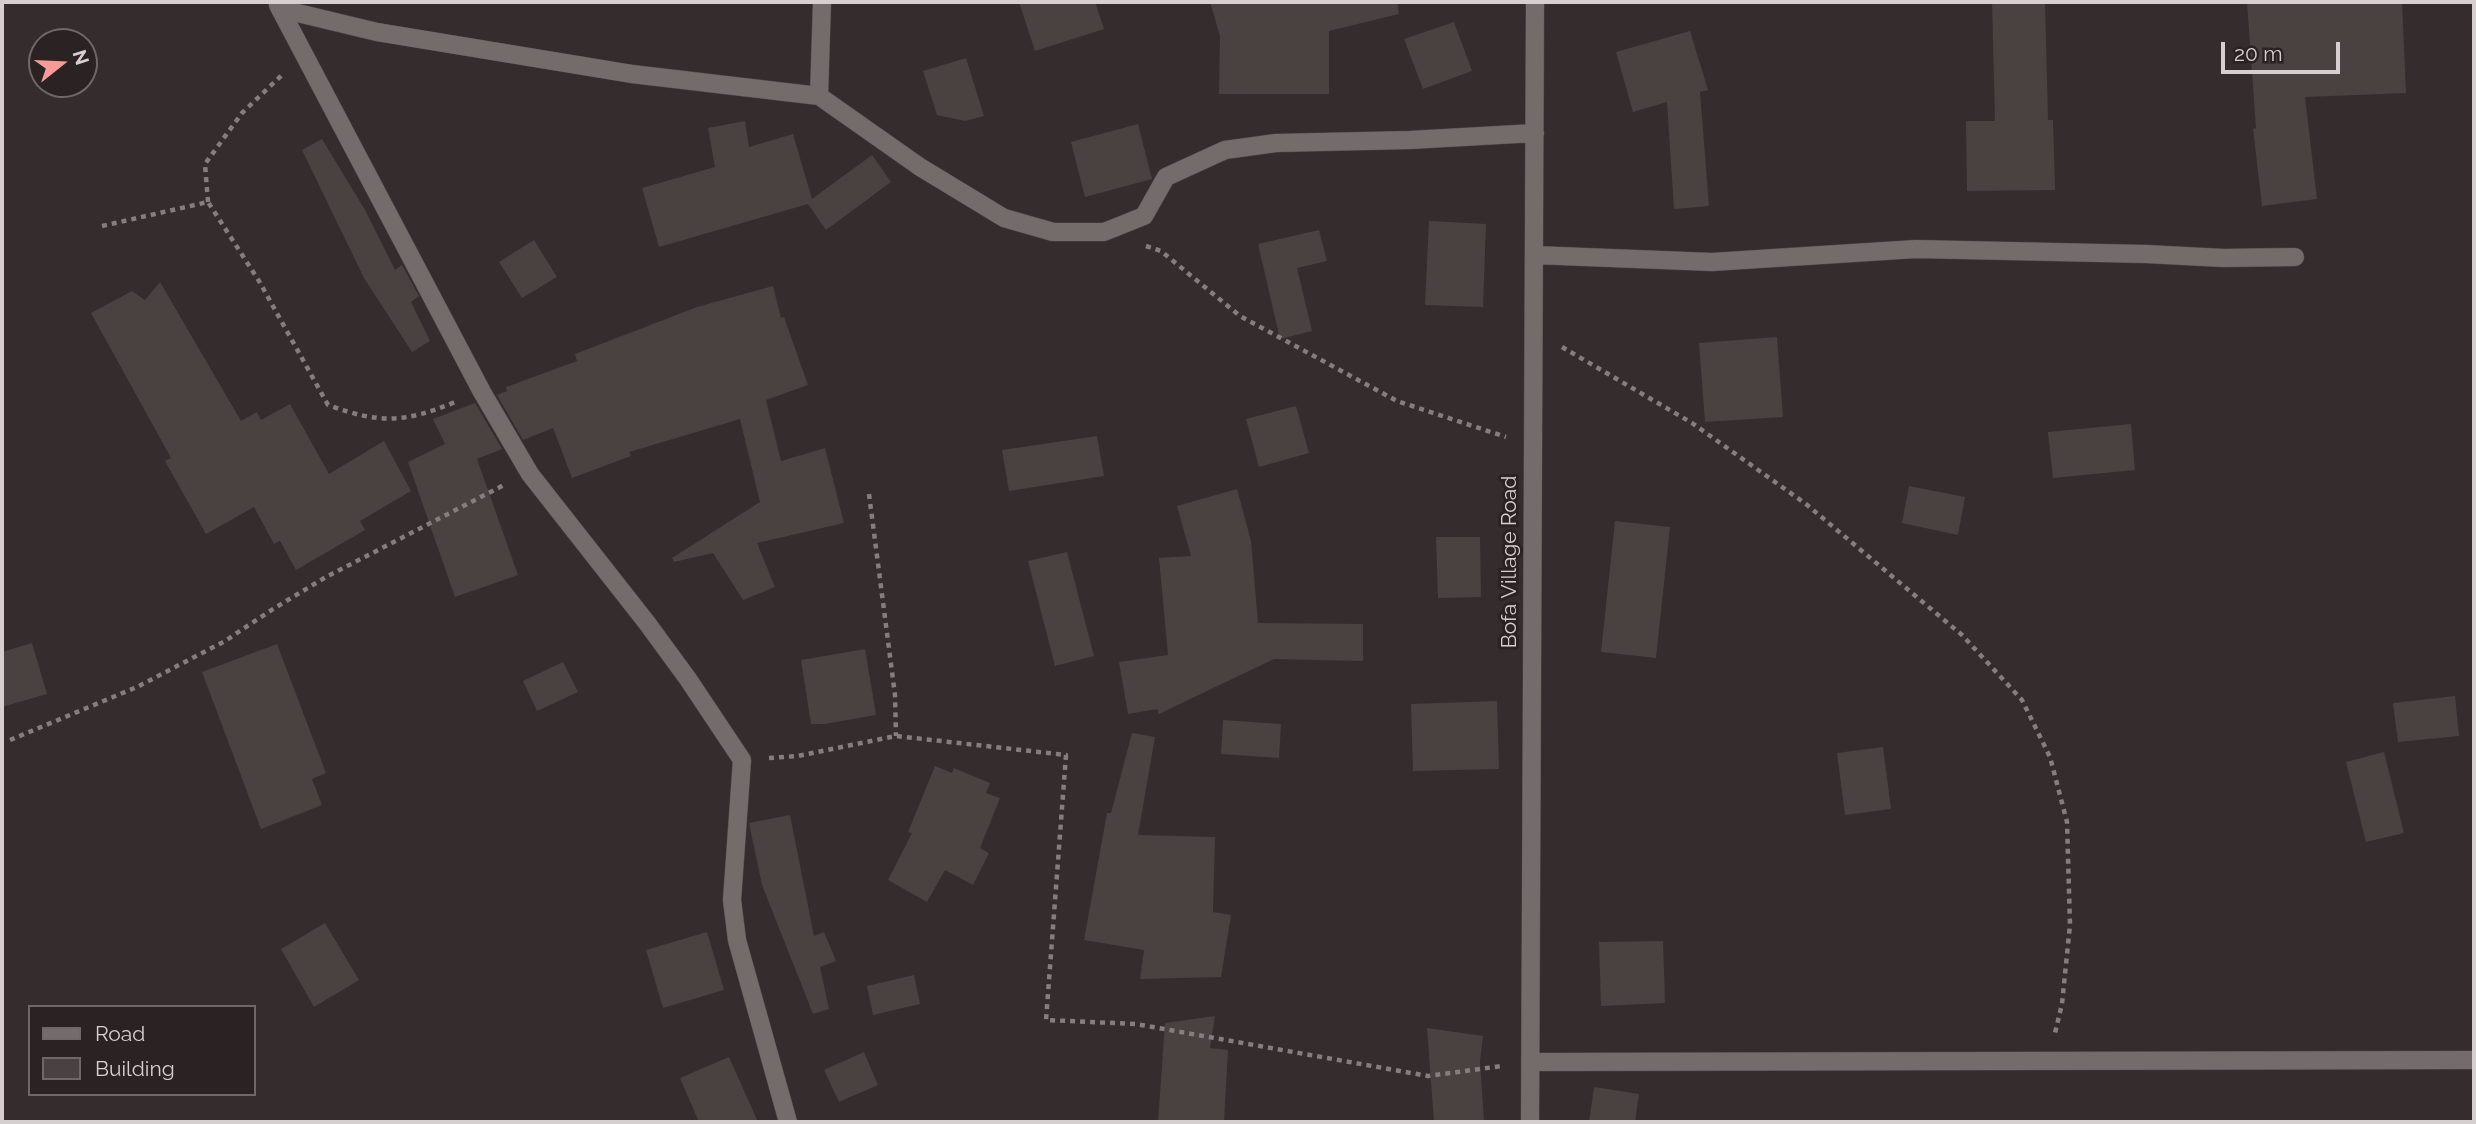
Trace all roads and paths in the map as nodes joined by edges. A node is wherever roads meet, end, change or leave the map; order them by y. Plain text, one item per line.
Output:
1 (822, 2) edge
2 (1535, 2) edge
3 (279, 5) edge
4 (304, 53) junction
5 (819, 96) junction
6 (1535, 133) junction
7 (208, 202) junction
8 (102, 226) dead end
9 (1104, 232) junction
10 (1534, 255) junction
11 (2295, 257) dead end
12 (1534, 330) junction
13 (482, 392) junction
14 (1534, 446) junction
15 (530, 474) junction
16 (869, 494) dead end
17 (896, 736) junction
18 (10, 740) dead end
19 (742, 760) junction
20 (2049, 1060) junction
21 (2474, 1060) edge
22 (1531, 1062) junction
23 (788, 1122) edge
24 (1530, 1122) edge

1 - 5 street
2 - 6 street, Bofa Village Road
3 - 4 street
3 - 5 street
4 - 7 path
4 - 13 street
5 - 9 street
6 - 9 street
6 - 10 street, Bofa Village Road
7 - 8 path
7 - 13 path
9 - 14 path
10 - 11 street
10 - 12 street, Bofa Village Road
12 - 14 street, Bofa Village Road
12 - 20 path
13 - 15 street
14 - 22 street, Bofa Village Road
15 - 18 path
15 - 19 street
16 - 17 path
17 - 19 path
17 - 22 path
19 - 23 street
20 - 21 street
20 - 22 street
22 - 24 street, Bofa Village Road

